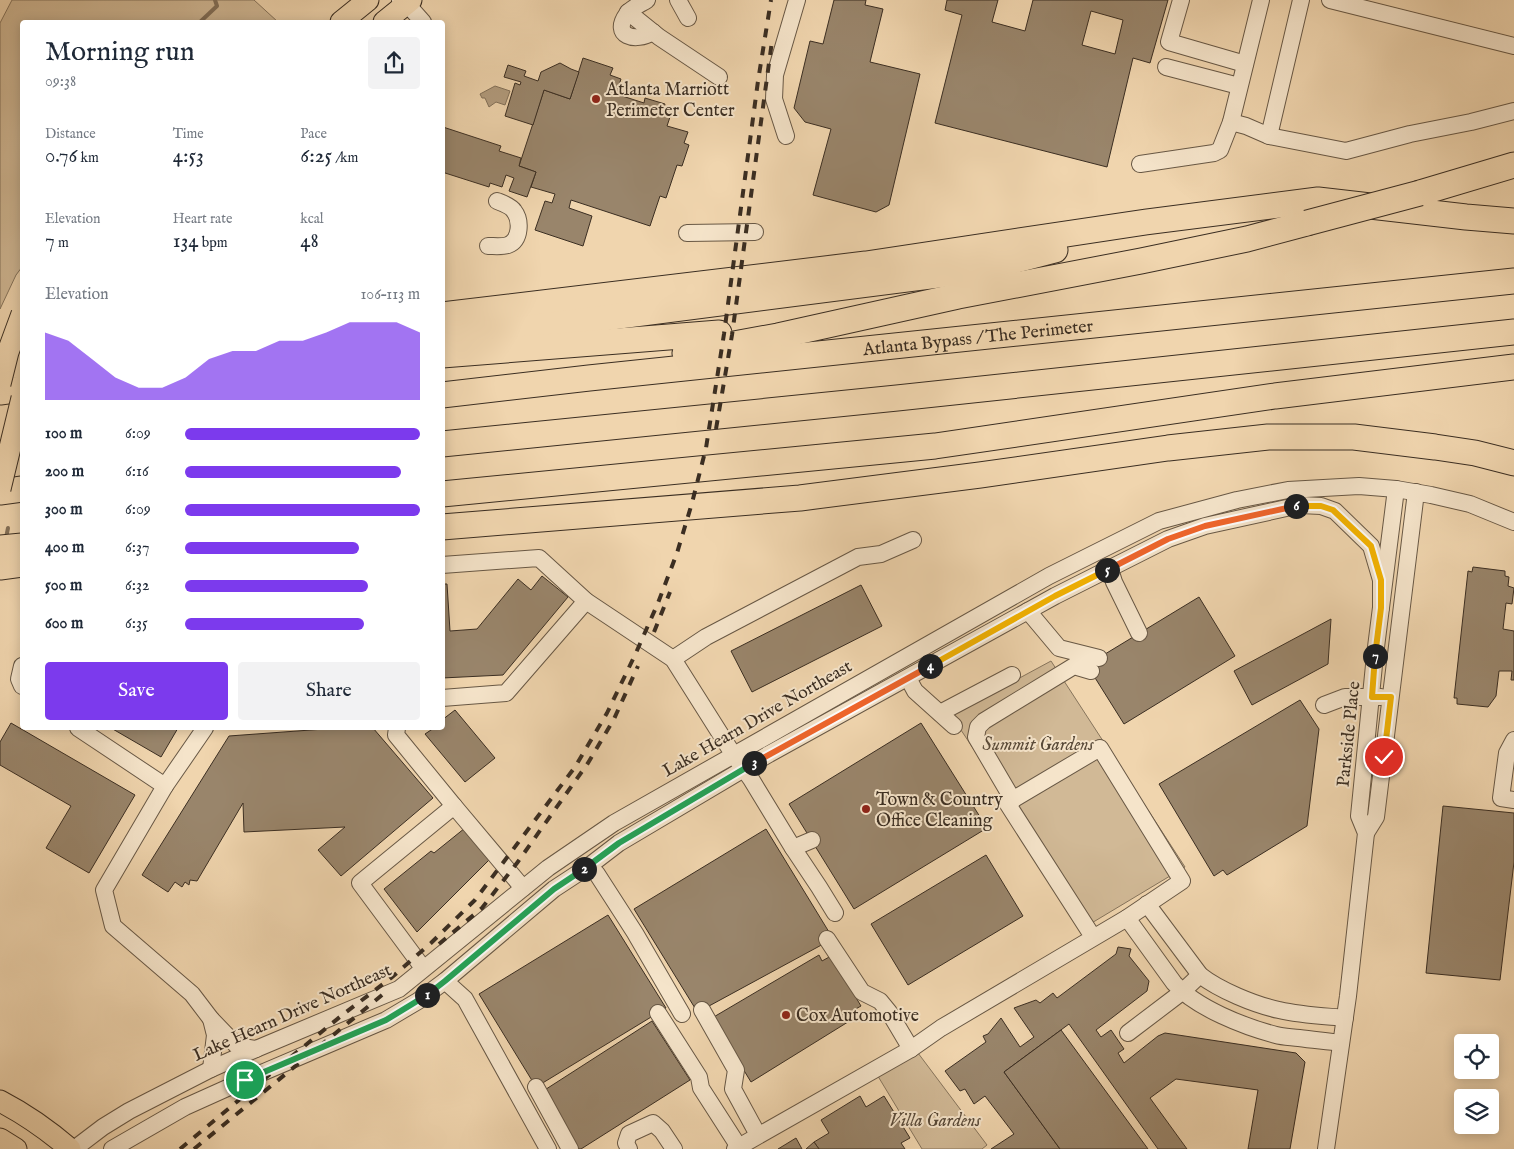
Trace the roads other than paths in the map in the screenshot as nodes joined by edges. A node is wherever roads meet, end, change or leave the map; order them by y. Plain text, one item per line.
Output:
1 (368, 0) edge
2 (647, 0) edge
3 (678, 0) edge
4 (797, 0) edge
5 (1181, 0) edge
6 (1261, 0) edge
7 (1301, 0) edge
8 (1330, 0) edge
9 (406, 1) edge
10 (688, 18) dead end
11 (343, 20) edge
12 (386, 20) edge
13 (421, 20) edge
14 (1514, 46) edge
15 (1245, 64) junction
16 (1166, 67) dead end
17 (719, 77) dead end
18 (1240, 86) junction
19 (1514, 111) edge
20 (1231, 122) junction
21 (786, 136) dead end
22 (1269, 136) junction
23 (1140, 164) dead end
24 (1514, 166) edge
25 (497, 201) dead end
26 (1514, 221) edge
27 (1146, 222) junction
28 (756, 232) dead end
29 (687, 233) dead end
30 (488, 246) dead end
31 (1514, 281) edge
32 (445, 316) edge
33 (20, 319) edge
34 (836, 324) junction
35 (1514, 332) edge
36 (445, 339) edge
37 (445, 355) edge
38 (20, 364) edge
39 (0, 366) edge
40 (1514, 367) edge
41 (589, 378) junction
42 (0, 384) edge
43 (20, 389) edge
44 (0, 392) edge
45 (445, 395) edge
46 (20, 406) edge
47 (20, 443) edge
48 (445, 444) edge
49 (0, 446) edge
50 (1514, 463) edge
51 (980, 475) junction
52 (20, 489) edge
53 (1396, 489) junction
54 (0, 490) edge
55 (1416, 492) junction
56 (445, 494) edge
57 (445, 510) edge
58 (1514, 522) edge
59 (445, 527) edge
60 (913, 540) dead end
61 (20, 546) edge
62 (0, 548) edge
63 (20, 564) edge
64 (445, 565) edge
65 (0, 567) edge
66 (1110, 569) junction
67 (586, 601) junction
68 (1381, 608) junction
69 (1028, 611) junction
70 (1139, 633) dead end
71 (674, 659) junction
72 (1012, 676) dead end
73 (908, 678) junction
74 (1372, 697) junction
75 (1391, 697) junction
76 (445, 698) edge
77 (1324, 705) dead end
78 (940, 713) junction
79 (954, 726) dead end
80 (81, 730) edge
81 (204, 730) edge
82 (397, 730) edge
83 (1514, 740) edge
84 (733, 754) junction
85 (744, 768) junction
86 (165, 786) junction
87 (1013, 800) junction
88 (1514, 800) edge
89 (454, 806) junction
90 (1366, 833) junction
91 (812, 840) dead end
92 (793, 848) junction
93 (589, 866) junction
94 (819, 887) junction
95 (523, 888) junction
96 (809, 901) dead end
97 (1147, 904) junction
98 (834, 913) dead end
99 (1127, 918) junction
100 (1093, 937) junction
101 (828, 939) dead end
102 (423, 968) junction
103 (1200, 975) junction
104 (445, 981) junction
105 (1182, 992) junction
106 (702, 1010) dead end
107 (658, 1013) dead end
108 (682, 1014) dead end
109 (1345, 1018) junction
110 (211, 1020) junction
111 (1128, 1033) dead end
112 (1341, 1043) junction
113 (256, 1049) junction
114 (911, 1049) junction
115 (211, 1069) junction
116 (536, 1087) dead end
117 (0, 1101) edge
118 (1331, 1120) junction
119 (758, 1135) junction
120 (0, 1139) edge
121 (737, 1148) edge
122 (16, 1149) edge
123 (70, 1149) edge
124 (74, 1149) edge
125 (112, 1149) edge
126 (548, 1149) edge
127 (570, 1149) edge
128 (629, 1149) edge
129 (674, 1149) edge
130 (1326, 1149) edge
131 (1332, 1149) edge

1 - 11 main road
2 - 17 street
3 - 10 street
4 - 21 street
5 - 15 street
6 - 15 street
7 - 22 street
8 - 14 street
9 - 12 main road
9 - 13 street
15 - 18 street
16 - 18 street
18 - 20 street
19 - 22 street
20 - 22 street
20 - 23 street
24 - 34 highway, bridge
25 - 30 street
26 - 27 highway
27 - 32 highway
27 - 36 highway
28 - 29 street
31 - 41 highway, Atlanta Bypass / The Perimeter
33 - 42 main road, bridge
34 - 37 highway
34 - 41 highway
35 - 48 highway
38 - 39 highway
40 - 56 highway
41 - 45 highway, Atlanta Bypass / The Perimeter
43 - 44 highway
46 - 54 main road, bridge
47 - 49 highway
50 - 51 highway
51 - 57 highway
51 - 59 highway
52 - 54 highway
53 - 55 street, Lake Hearn Drive Northeast
53 - 68 street, Parkside Place
53 - 84 street, Lake Hearn Drive Northeast
55 - 58 street, Lake Hearn Drive Northeast
55 - 75 street, Parkside Place
60 - 71 street
61 - 62 highway
63 - 65 highway
64 - 67 street
66 - 68 street
66 - 69 street
66 - 70 street
67 - 71 street
67 - 76 street
68 - 74 street, Parkside Place
69 - 73 street
69 - 87 street
71 - 84 street
72 - 78 street
73 - 78 street
73 - 85 street
74 - 75 street
74 - 77 street
74 - 90 street, Parkside Place
75 - 90 street, Parkside Place
78 - 79 street
80 - 86 street
81 - 86 street
82 - 89 street
83 - 88 street
84 - 85 street
84 - 95 street, Lake Hearn Drive Northeast
85 - 92 street
85 - 93 street
86 - 110 street
87 - 97 street
87 - 100 street
89 - 95 street
89 - 102 street
90 - 109 street, Parkside Place
91 - 92 street
92 - 94 street
93 - 104 street
93 - 108 street
94 - 96 street
94 - 98 street
95 - 102 street, Lake Hearn Drive Northeast
97 - 99 street
97 - 103 street
99 - 100 street
99 - 105 street
100 - 114 street
101 - 114 street
102 - 113 street, Lake Hearn Drive Northeast
103 - 105 street
103 - 109 street
104 - 125 street
104 - 126 street
105 - 111 street
105 - 112 street
106 - 119 street
107 - 121 street
109 - 112 street, Parkside Place
110 - 113 street
110 - 115 street
112 - 118 street, Parkside Place
113 - 115 street, Lake Hearn Drive Northeast
114 - 119 street
115 - 124 street, Lake Hearn Drive Northeast
116 - 127 street
117 - 123 main road
118 - 130 street, Parkside Place
118 - 131 street, Parkside Place
119 - 121 street
120 - 122 main road
128 - 129 street

